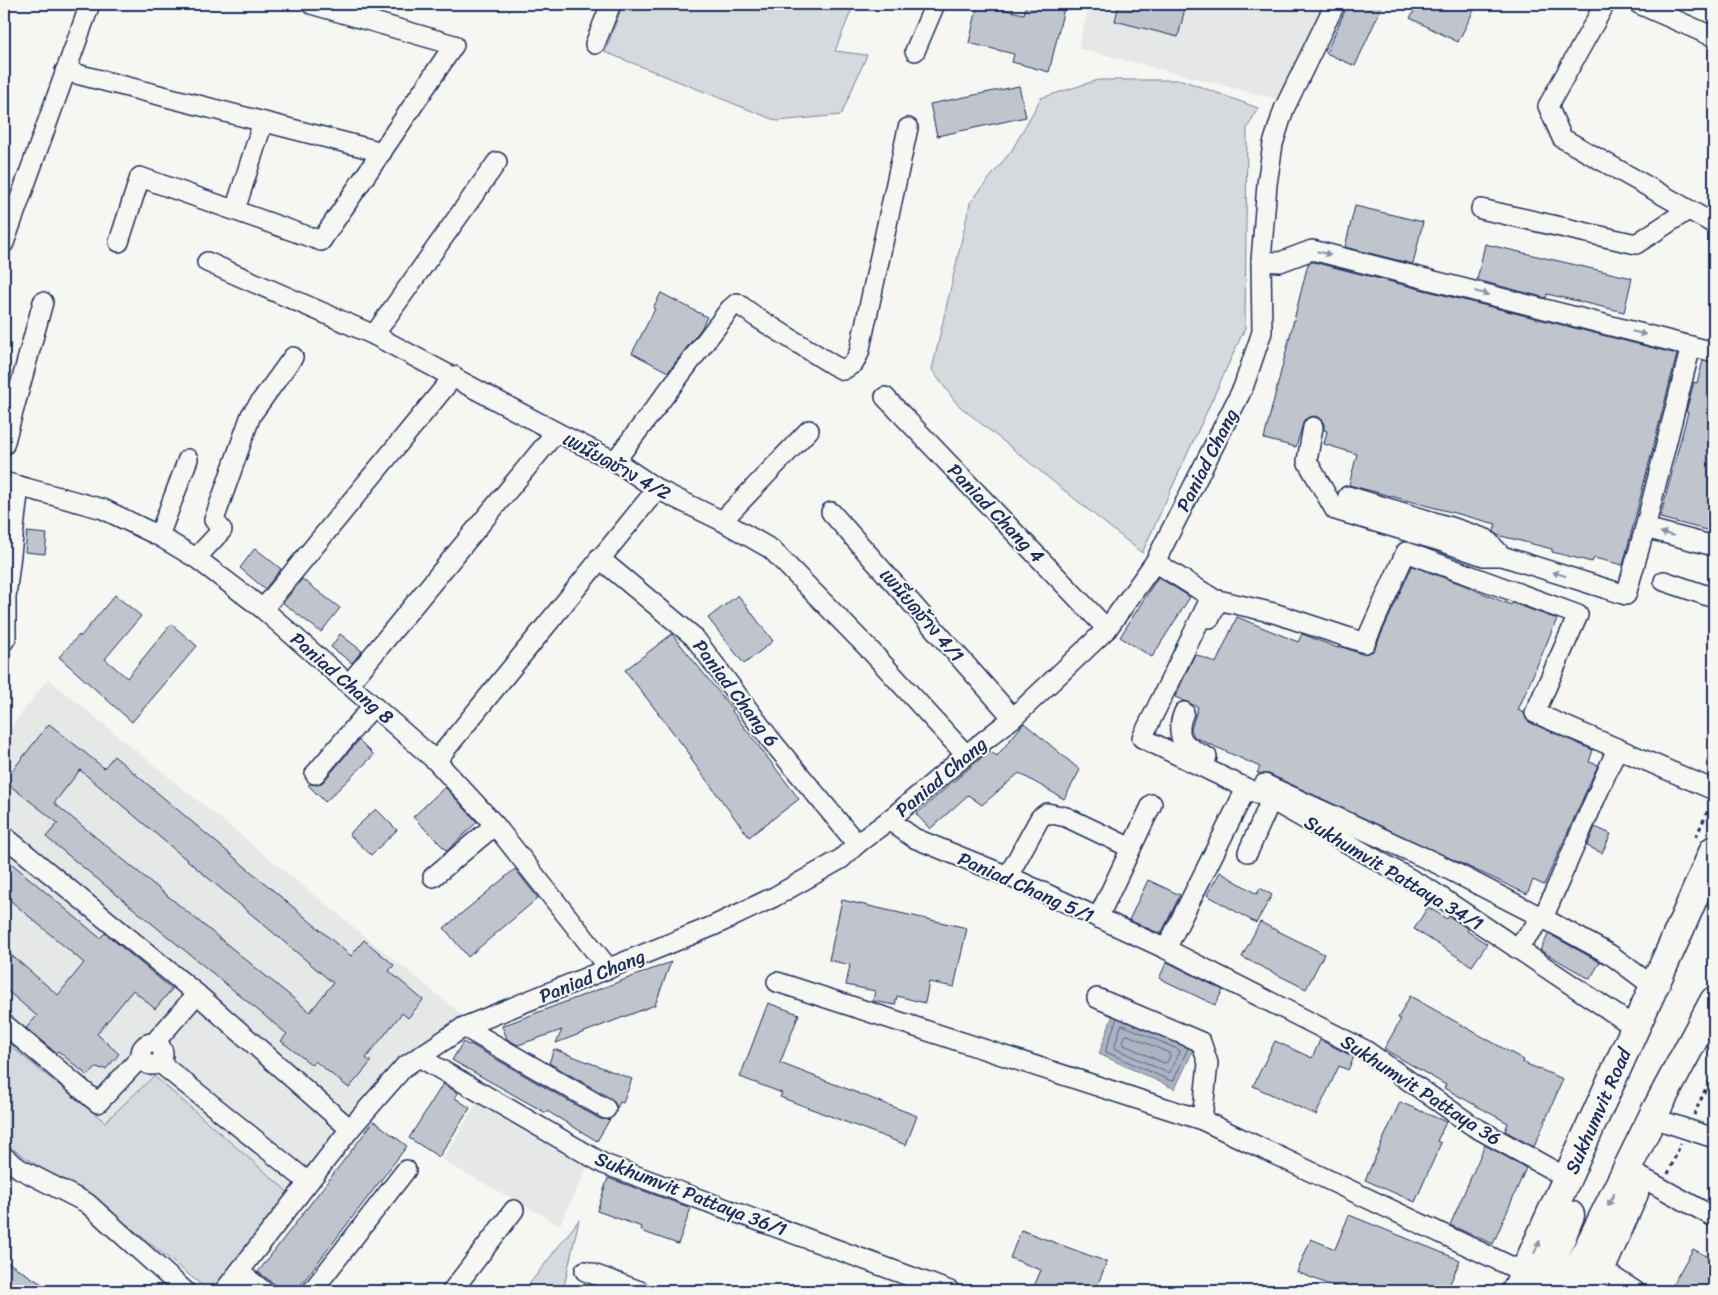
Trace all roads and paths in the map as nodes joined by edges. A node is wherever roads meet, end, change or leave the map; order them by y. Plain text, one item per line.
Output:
1 (90, 4) edge
2 (311, 4) edge
3 (611, 4) edge
4 (935, 4) edge
5 (1335, 4) edge
6 (1605, 4) edge
7 (1639, 4) edge
8 (1714, 37) edge
9 (595, 44) dead end
10 (916, 51) dead end
11 (65, 71) junction
12 (263, 122) junction
13 (908, 128) dead end
14 (382, 152) junction
15 (497, 162) dead end
16 (1481, 209) dead end
17 (235, 210) junction
18 (1688, 210) junction
19 (1714, 224) edge
20 (119, 242) dead end
21 (4, 243) edge
22 (1261, 261) junction
23 (207, 262) dead end
24 (43, 302) dead end
25 (374, 334) junction
26 (1691, 346) junction
27 (1714, 352) edge
28 (293, 357) dead end
29 (454, 376) junction
30 (885, 397) dead end
31 (1314, 428) dead end
32 (809, 430) dead end
33 (556, 432) junction
34 (4, 445) edge
35 (188, 459) dead end
36 (615, 461) junction
37 (11, 484) edge
38 (657, 489) junction
39 (1348, 496) dead end
40 (831, 512) dead end
41 (722, 521) junction
42 (1645, 528) junction
43 (159, 536) junction
44 (1714, 546) edge
45 (1502, 556) junction
46 (196, 558) junction
47 (599, 558) junction
48 (1155, 562) junction
49 (1664, 581) dead end
50 (5, 596) edge
51 (1714, 598) edge
52 (263, 609) junction
53 (1107, 629) junction
54 (1202, 637) dead end
55 (4, 641) edge
56 (349, 684) junction
57 (374, 706) junction
58 (1184, 712) dead end
59 (1013, 718) junction
60 (1617, 749) junction
61 (966, 755) junction
62 (436, 761) junction
63 (314, 774) dead end
64 (1246, 789) junction
65 (1714, 790) edge
66 (1271, 800) junction
67 (1152, 804) dead end
68 (890, 820) junction
69 (495, 825) junction
70 (4, 836) edge
71 (857, 844) junction
72 (1131, 848) junction
73 (1714, 850) edge
74 (1248, 852) dead end
75 (1008, 876) junction
76 (433, 878) dead end
77 (1098, 918) junction
78 (1543, 918) junction
79 (1679, 931) junction
80 (1516, 948) junction
81 (1166, 949) junction
82 (609, 970) junction
83 (777, 982) dead end
84 (1654, 986) junction
85 (197, 994) junction
86 (1097, 998) dead end
87 (1714, 1011) edge
88 (4, 1024) edge
89 (464, 1028) junction
90 (1636, 1028) junction
91 (154, 1042) junction
92 (141, 1057) junction
93 (419, 1057) junction
94 (160, 1063) junction
95 (606, 1109) dead end
96 (1202, 1120) junction
97 (1665, 1122) junction
98 (350, 1129) junction
99 (1714, 1138) edge
100 (4, 1157) edge
101 (406, 1170) dead end
102 (1641, 1177) junction
103 (1568, 1178) junction
104 (308, 1182) junction
105 (514, 1210) dead end
106 (1714, 1217) edge
107 (585, 1271) dead end
108 (238, 1272) junction
109 (1596, 1280) edge
110 (1527, 1285) edge
111 (185, 1291) edge
112 (224, 1291) edge
113 (264, 1291) edge
114 (312, 1291) edge
115 (452, 1291) edge
116 (640, 1291) edge
117 (950, 1291) edge
118 (1567, 1291) edge
119 (1635, 1291) edge

1 - 11 street
2 - 14 street
3 - 9 street
4 - 10 street
5 - 22 street, Paniad Chang
6 - 18 street
7 - 8 street
11 - 12 street
11 - 21 street
12 - 14 street
12 - 17 street
13 - 36 street
14 - 17 street
15 - 25 street
16 - 18 street
17 - 20 street
18 - 19 street
22 -> 26 street
22 - 48 street, Paniad Chang
23 - 25 street, เพนียดช้าง 4/2
24 - 34 street
25 - 29 street, เพนียดช้าง 4/2
26 - 27 street
26 - 42 street
28 - 46 street
29 - 33 street, เพนียดช้าง 4/2
29 - 52 street
30 - 53 street, Paniad Chang 4
31 - 45 street
32 - 41 street
33 - 36 street, เพนียดช้าง 4/2
33 - 56 street
35 - 43 street
36 - 38 street, เพนียดช้าง 4/2
37 - 43 street, Paniad Chang 8
37 - 50 street
38 - 41 street, เพนียดช้าง 4/2
38 - 47 street
39 - 45 street
40 - 59 street, เพนียดช้าง 4/1
41 - 61 street, เพนียดช้าง 4/2
44 -> 42 street
42 -> 45 street
43 - 46 street, Paniad Chang 8
46 - 52 street, Paniad Chang 8
47 - 62 street
47 - 71 street, Paniad Chang 6
48 - 53 street, Paniad Chang
48 - 64 street, Sukhumvit Pattaya 34/1
49 - 51 street
50 - 55 street
52 - 56 street, Paniad Chang 8
53 - 59 street, Paniad Chang
54 - 60 street
56 - 57 street, Paniad Chang 8
57 - 62 street, Paniad Chang 8
57 - 63 street
58 - 78 street
59 - 61 street, Paniad Chang
60 - 65 street
60 - 78 street
61 - 68 street, Paniad Chang
62 - 69 street, Paniad Chang 8
64 - 66 street, Sukhumvit Pattaya 34/1
64 - 81 street
66 - 74 street
66 - 80 street, Sukhumvit Pattaya 34/1
67 - 72 street
68 - 71 street, Paniad Chang
68 - 75 street, Paniad Chang 5/1
69 - 76 street
69 - 82 street, Paniad Chang 8
70 - 85 street
71 - 82 street, Paniad Chang
72 - 75 street
72 - 77 street
73 - 79 highway, Sukhumvit Road
75 - 77 street, Paniad Chang 5/1
77 - 81 street, Paniad Chang 5/1
78 - 80 street
78 - 84 street
79 - 84 highway, Sukhumvit Road
79 - 110 highway, Sukhumvit Road
80 - 90 street, Sukhumvit Pattaya 34/1
81 - 103 street, Sukhumvit Pattaya 36
82 - 89 street, Paniad Chang
83 - 96 street
84 - 90 highway, Sukhumvit Road
85 - 91 street
85 - 98 street
86 - 96 street
87 - 97 highway
87 -> 118 highway
88 - 92 street
89 - 93 street, Paniad Chang
89 - 95 street
90 - 103 highway, Sukhumvit Road
91 - 92 street
91 - 94 street
92 - 94 street
93 - 98 street, Paniad Chang
93 - 117 street, Sukhumvit Pattaya 36/1
94 - 104 street
96 - 110 street
97 - 99 street
97 - 102 highway
98 - 104 street, Paniad Chang
100 - 111 street
101 - 114 street
102 - 106 street
102 - 109 highway
110 -> 103 highway, Sukhumvit Road
104 - 108 street, Paniad Chang
105 - 115 street
107 - 116 street
108 - 112 street, Paniad Chang
108 - 113 street
109 - 119 street

